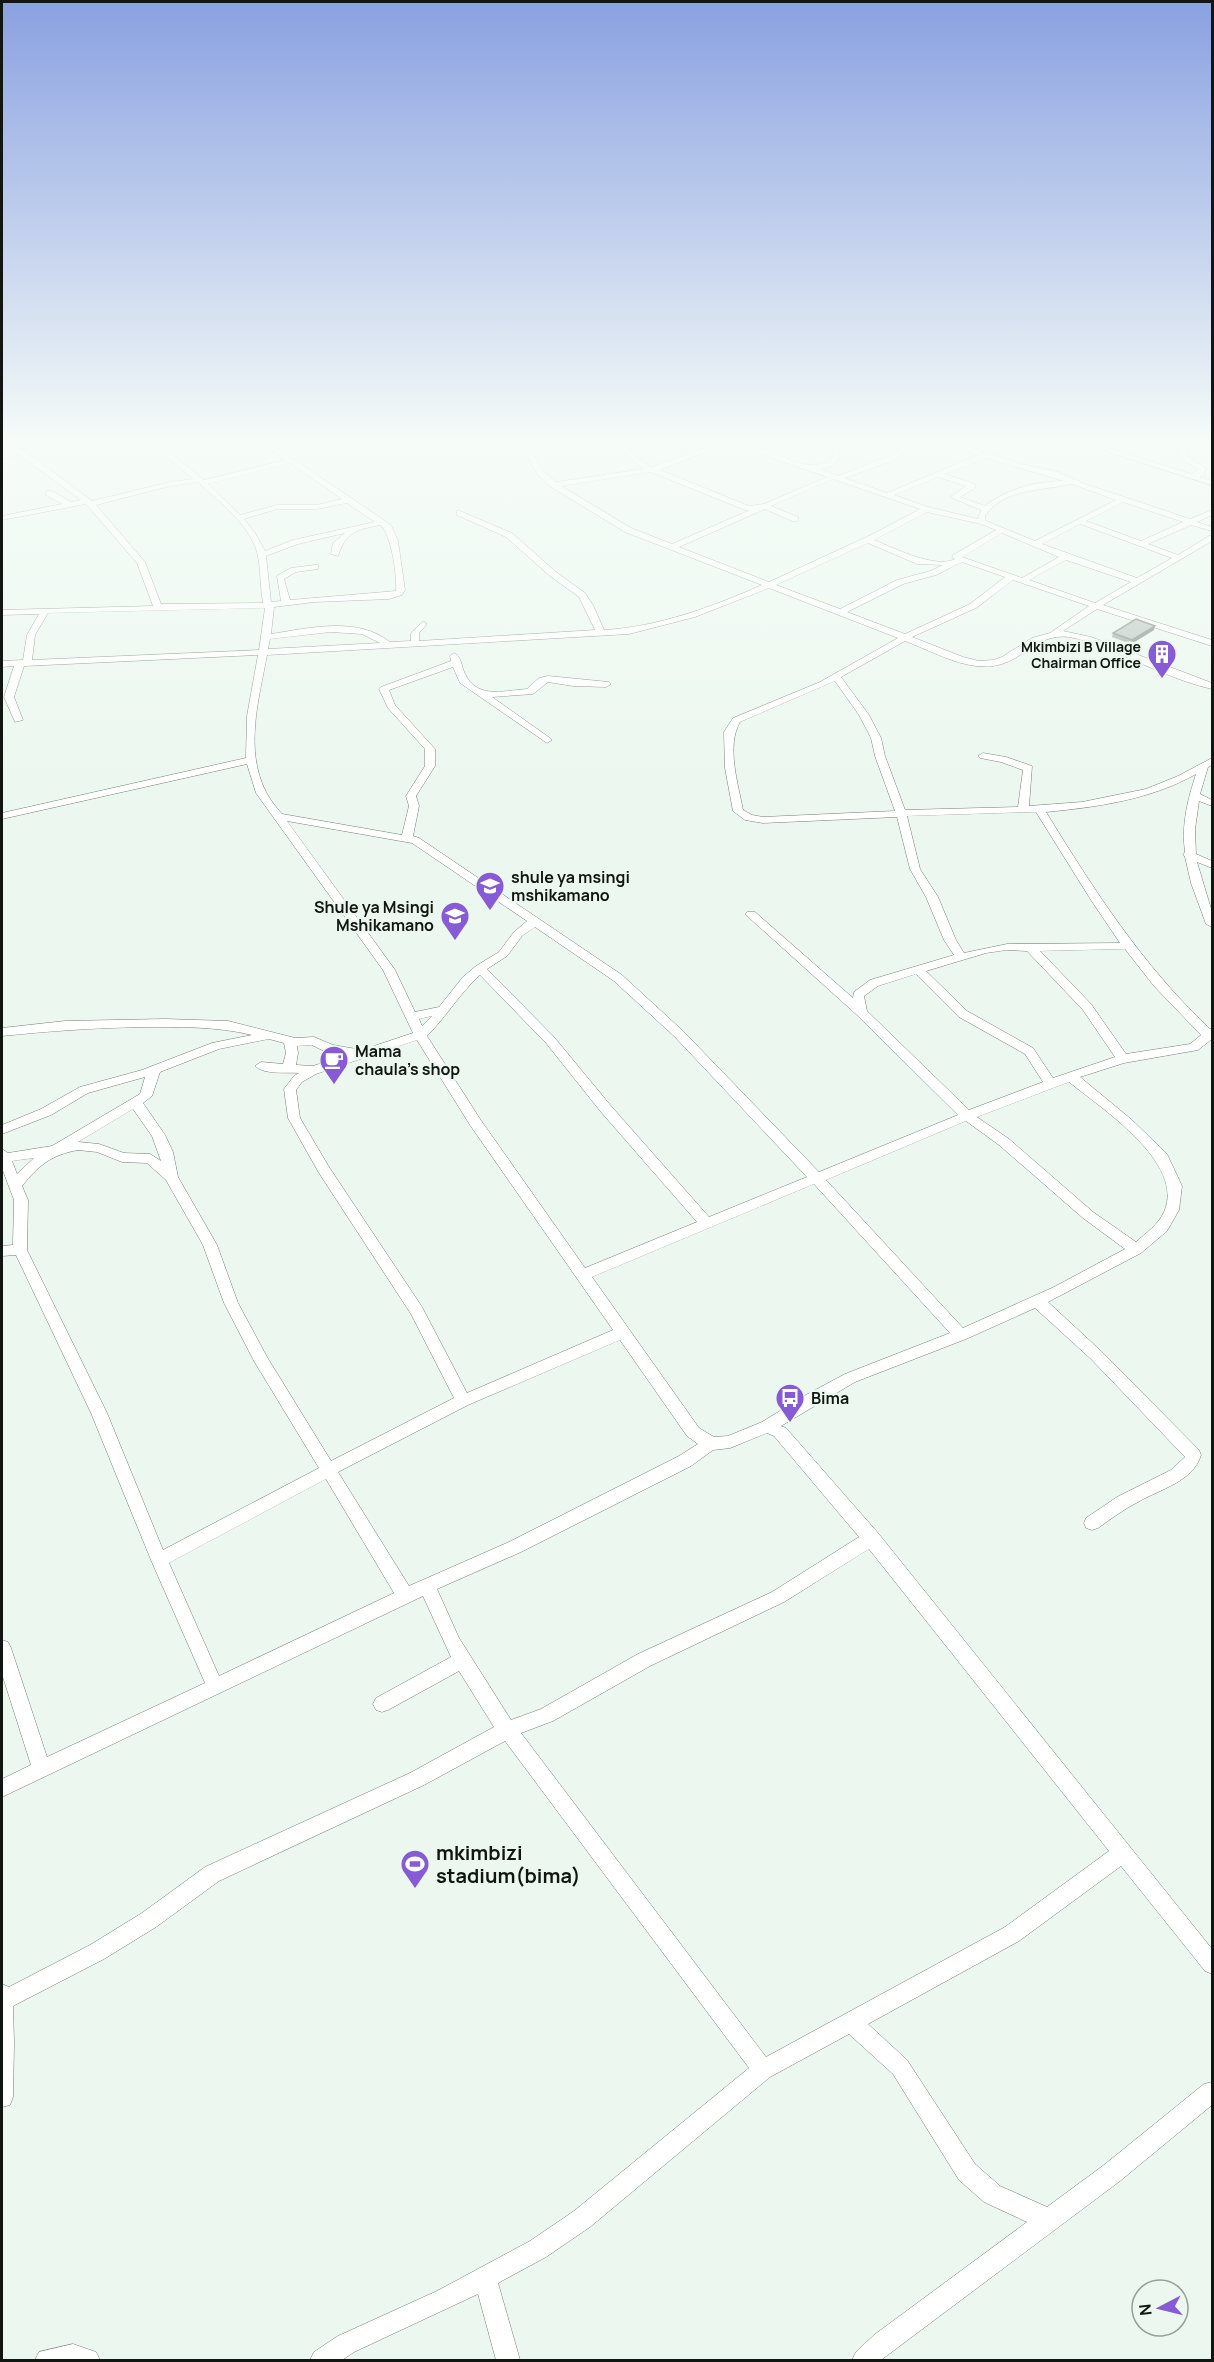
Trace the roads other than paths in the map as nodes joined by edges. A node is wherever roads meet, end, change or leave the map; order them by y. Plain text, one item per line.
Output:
1 (135, 556) edge
2 (261, 556) edge
3 (395, 556) edge
4 (532, 556) edge
5 (693, 556) edge
6 (832, 556) edge
7 (902, 556) edge
8 (956, 556) edge
9 (1174, 556) edge
10 (1182, 556) edge
11 (1065, 557) joint
12 (1179, 558) junction
13 (956, 561) junction
14 (315, 567) dead end
15 (1012, 578) junction
16 (1024, 580) junction
17 (1140, 582) junction
18 (768, 585) junction
19 (286, 602) junction
20 (268, 605) junction
21 (1098, 606) junction
22 (160, 608) junction
23 (45, 611) junction
24 (2, 612) edge
25 (840, 613) junction
26 (423, 624) dead end
27 (601, 634) junction
28 (1053, 634) junction
29 (266, 637) junction
30 (905, 637) junction
31 (451, 642) junction
32 (1212, 643) edge
33 (415, 644) junction
34 (389, 646) junction
35 (264, 652) junction
36 (24, 663) junction
37 (456, 663) junction
38 (2, 664) edge
39 (837, 676) junction
40 (606, 684) dead end
41 (1212, 686) edge
42 (482, 695) junction
43 (18, 720) dead end
44 (548, 740) dead end
45 (983, 756) dead end
46 (250, 760) junction
47 (1208, 764) edge
48 (1193, 795) junction
49 (1212, 803) edge
50 (1040, 809) junction
51 (1023, 810) junction
52 (901, 813) junction
53 (2, 816) edge
54 (279, 817) junction
55 (407, 838) junction
56 (1188, 854) junction
57 (1212, 866) edge
58 (751, 914) dead end
59 (536, 921) junction
60 (1212, 924) edge
61 (1125, 946) junction
62 (1031, 948) junction
63 (961, 957) junction
64 (480, 968) junction
65 (918, 970) junction
66 (445, 1010) junction
67 (861, 1012) junction
68 (411, 1017) junction
69 (2, 1032) edge
70 (1211, 1034) edge
71 (272, 1035) junction
72 (420, 1035) junction
73 (290, 1041) junction
74 (363, 1054) junction
75 (1122, 1059) junction
76 (261, 1066) dead end
77 (154, 1070) junction
78 (288, 1070) junction
79 (314, 1070) junction
80 (1070, 1076) junction
81 (1050, 1084) junction
82 (135, 1102) junction
83 (967, 1116) junction
84 (2, 1130) edge
85 (60, 1149) junction
86 (3, 1155) edge
87 (171, 1177) junction
88 (818, 1178) junction
89 (16, 1185) junction
90 (706, 1223) junction
91 (1136, 1249) junction
92 (20, 1250) junction
93 (2, 1251) edge
94 (585, 1274) junction
95 (1037, 1301) junction
96 (624, 1332) junction
97 (961, 1335) junction
98 (463, 1401) junction
99 (767, 1427) junction
100 (710, 1444) junction
101 (328, 1470) junction
102 (1092, 1523) dead end
103 (872, 1538) junction
104 (159, 1560) junction
105 (427, 1586) junction
106 (406, 1597) junction
107 (2, 1648) edge
108 (463, 1660) junction
109 (215, 1686) junction
110 (382, 1704) dead end
111 (507, 1730) junction
112 (41, 1768) junction
113 (2, 1788) edge
114 (1121, 1854) junction
115 (1212, 1964) edge
116 (2, 1991) edge
117 (2, 2001) edge
118 (852, 2023) junction
119 (763, 2070) junction
120 (1212, 2092) edge
121 (2, 2097) edge
122 (1047, 2219) junction
123 (485, 2278) junction
124 (47, 2361) edge
125 (88, 2361) edge
126 (322, 2361) edge
127 (508, 2361) edge
128 (864, 2361) edge

1 - 22 street
2 - 20 street
3 - 19 street
4 - 27 street
5 - 18 street
6 - 18 street
7 - 13 street
8 - 13 street
9 - 12 street
10 - 12 street
11 - 16 street
11 - 17 street
12 - 17 street
13 - 15 street
13 - 25 street
14 - 19 street
15 - 16 street
15 - 30 street
16 - 21 street
17 - 21 street
18 - 25 street
18 - 27 street
19 - 20 street
20 - 22 street
20 - 29 street
21 - 28 street
21 - 32 street
22 - 23 street
23 - 24 street
23 - 36 street
25 - 30 street
26 - 33 street
27 - 31 street
28 - 30 street
28 - 41 street
29 - 34 street
29 - 35 street
30 - 39 street
31 - 33 street
31 - 37 street
33 - 34 street
34 - 35 street
35 - 36 street
35 - 46 street
36 - 38 street
36 - 43 street
37 - 42 street
37 - 55 street
39 - 52 street
39 - 52 street
40 - 42 street
42 - 44 street
45 - 51 street
46 - 53 street
46 - 54 street
47 - 48 street
47 - 50 street
48 - 49 street
48 - 56 street
50 - 51 street
50 - 61 street
51 - 52 street
52 - 63 street
54 - 55 street
54 - 68 street
55 - 59 street
56 - 57 street
56 - 60 street
58 - 67 street
59 - 64 street
59 - 88 street
61 - 62 street
61 - 70 street
62 - 63 street
62 - 75 street
63 - 65 street
64 - 66 street
64 - 90 street
65 - 67 street
65 - 81 street
66 - 68 street
66 - 72 street
67 - 83 street
68 - 72 street
69 - 71 street
70 - 75 street
71 - 73 street
71 - 77 street
72 - 74 street
72 - 94 street
73 - 74 street
73 - 78 street
74 - 79 street
75 - 80 street
76 - 78 street
77 - 82 street
77 - 84 street
78 - 79 street
79 - 98 street
80 - 81 street
80 - 91 street
81 - 83 street
82 - 85 street
82 - 87 street
83 - 88 street
83 - 91 street
85 - 86 street
85 - 87 street
85 - 89 street
86 - 89 street
87 - 101 street
88 - 90 street
88 - 97 street
89 - 92 street
90 - 94 street
91 - 95 street
92 - 93 street
92 - 104 street
94 - 96 street
95 - 97 street
95 - 102 street
96 - 98 street
96 - 100 street
97 - 99 street
98 - 101 street
99 - 100 street
99 - 103 street
100 - 105 street
101 - 104 street
101 - 106 street
103 - 111 street
103 - 114 street
104 - 109 street
105 - 106 street
105 - 108 street
106 - 109 street
107 - 112 street
108 - 110 street
108 - 111 street
109 - 112 street
111 - 117 street
111 - 119 street
112 - 113 street
114 - 115 street
114 - 118 street
116 - 117 street
117 - 121 street
118 - 119 street
118 - 122 street
119 - 123 street
120 - 122 street
122 - 128 street
123 - 126 street
123 - 127 street
124 - 125 street

